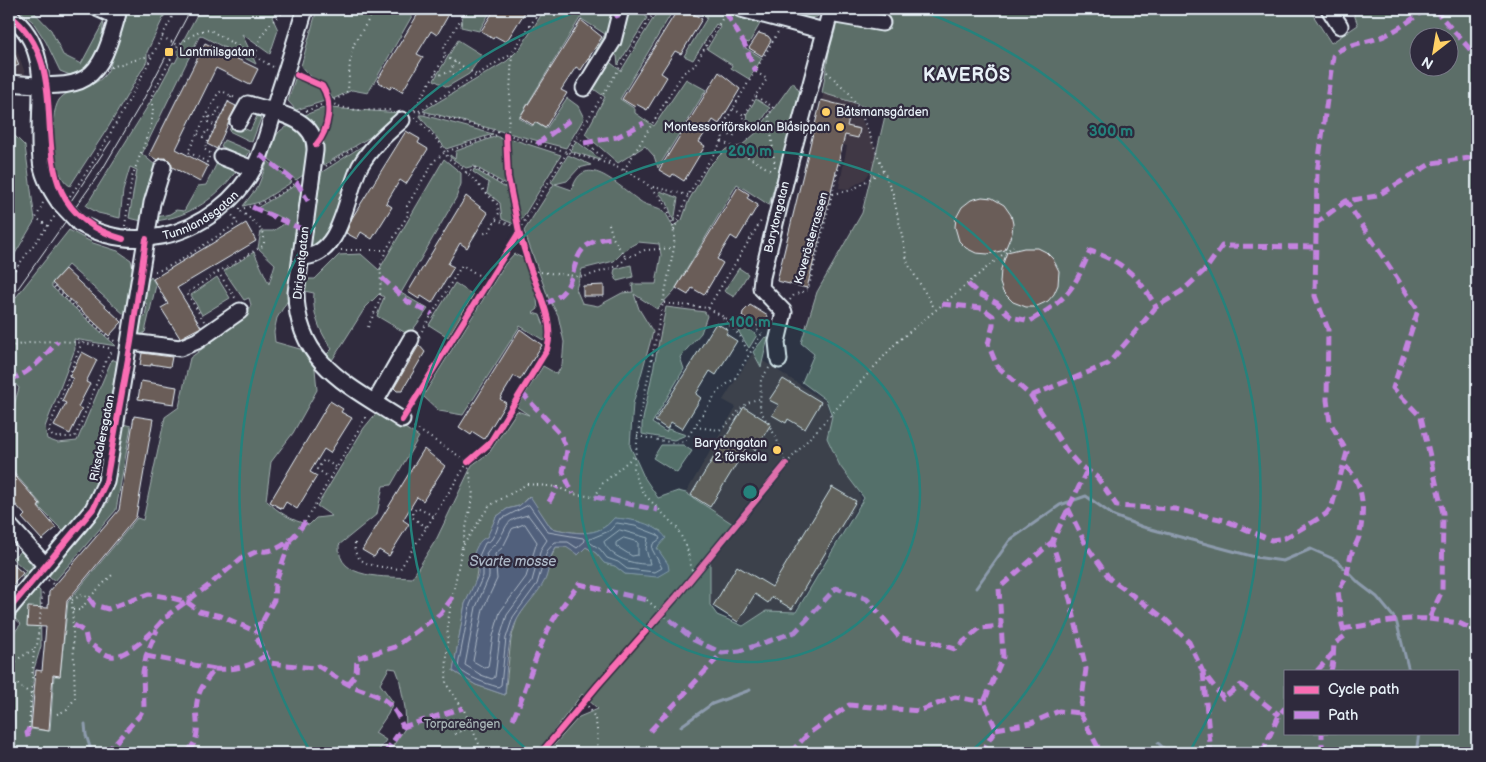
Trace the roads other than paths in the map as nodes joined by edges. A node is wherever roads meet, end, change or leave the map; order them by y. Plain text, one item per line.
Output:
1 (99, 9) edge
2 (305, 9) edge
3 (621, 9) edge
4 (741, 9) edge
5 (1329, 9) edge
6 (758, 11) edge
7 (830, 11) edge
8 (118, 13) edge
9 (9, 15) edge
10 (882, 23) dead end
11 (1340, 26) dead end
12 (824, 31) junction
13 (9, 83) edge
14 (42, 86) junction
15 (584, 88) dead end
16 (274, 112) junction
17 (401, 113) road end
18 (238, 122) dead end
19 (216, 155) road end
20 (163, 167) dead end
21 (253, 169) junction
22 (146, 239) junction
23 (301, 256) junction
24 (240, 311) road end
25 (411, 339) road end
26 (127, 344) junction
27 (779, 360) road end
28 (375, 402) junction
29 (402, 420) road end
30 (9, 525) edge
31 (45, 565) junction
32 (9, 609) edge

1 - 8 street
2 - 16 street, Tunnlandsgatan
3 - 15 street
4 - 6 street
5 - 11 street
6 - 12 street
7 - 10 street
7 - 12 street, Barytongatan
8 - 14 street
9 - 14 street, Tunnlandsgatan
12 - 27 street, Barytongatan
13 - 14 street
14 - 22 street, Tunnlandsgatan, bridge
16 - 18 street, Dirigentgatan
16 - 21 street, Tunnlandsgatan
16 - 23 street, Dirigentgatan
17 - 23 street
19 - 21 street
20 - 22 street, Riksdalersgatan
21 - 22 street, Tunnlandsgatan
22 - 26 street, Riksdalersgatan
23 - 28 street, Dirigentgatan
24 - 26 street
25 - 28 street
26 - 31 street, Riksdalersgatan
28 - 29 street, Dirigentgatan
30 - 31 street
31 - 32 street, Riksdalersgatan

